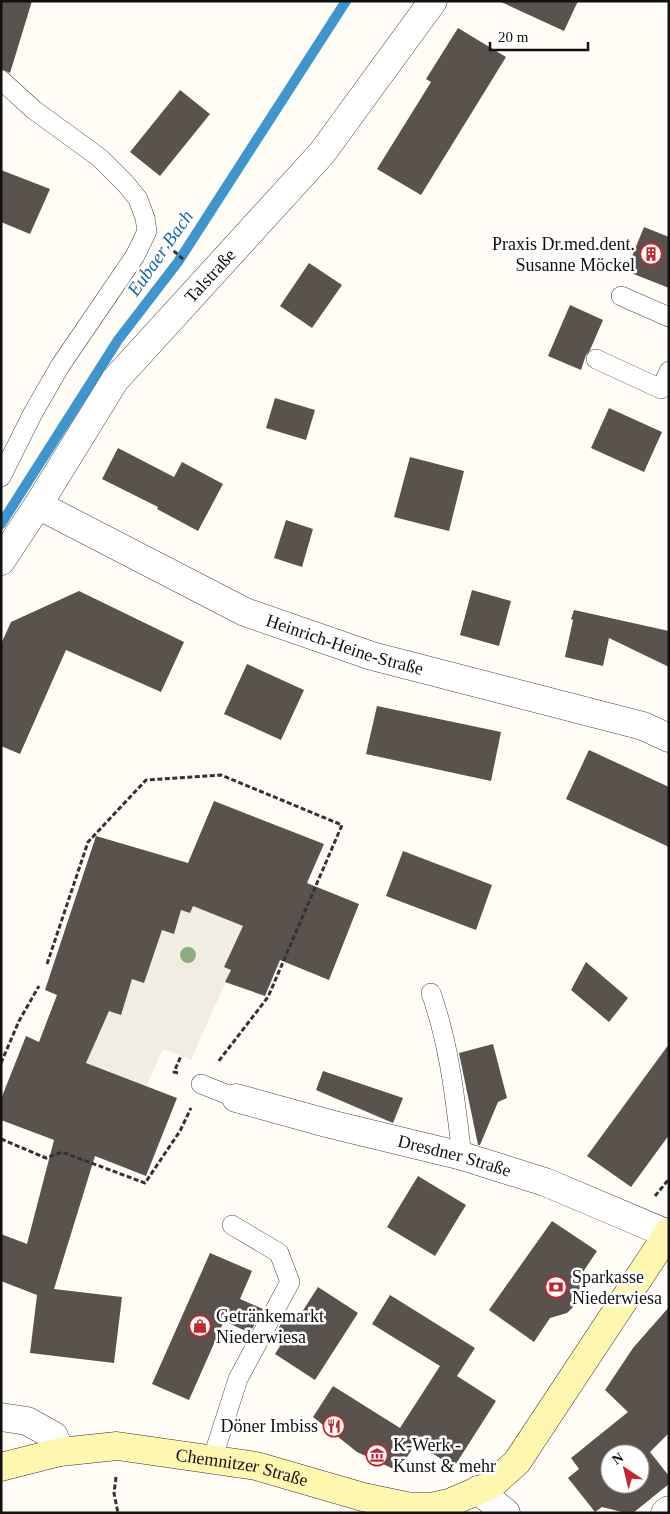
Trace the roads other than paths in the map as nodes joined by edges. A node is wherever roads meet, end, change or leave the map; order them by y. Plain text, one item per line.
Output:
1 (433, 1) edge
2 (1, 80) edge
3 (621, 296) dead end
4 (669, 317) edge
5 (596, 360) dead end
6 (669, 371) edge
7 (1, 477) edge
8 (38, 505) junction
9 (1, 561) edge
10 (669, 738) edge
11 (431, 993) dead end
12 (201, 1084) road end
13 (236, 1098) joint
14 (462, 1156) junction
15 (232, 1225) dead end
16 (668, 1233) edge
17 (1, 1417) edge
18 (60, 1452) junction
19 (212, 1460) junction
20 (1, 1467) edge
21 (473, 1502) edge
22 (669, 1510) edge
23 (506, 1513) edge
24 (665, 1513) edge

1 - 8 street, Talstraße
2 - 7 lane
3 - 4 lane
5 - 6 lane
8 - 9 street, Talstraße
8 - 10 street, Heinrich-Heine-Straße
11 - 14 lane
12 - 13 lane
13 - 14 street, Dresdner Straße
14 - 16 street, Dresdner Straße
15 - 19 lane
16 - 21 street, Dresdner Straße
17 - 18 street
18 - 19 street, Chemnitzer Straße
18 - 20 street, Chemnitzer Straße
19 - 21 street, Chemnitzer Straße
21 - 23 street
22 - 24 street

